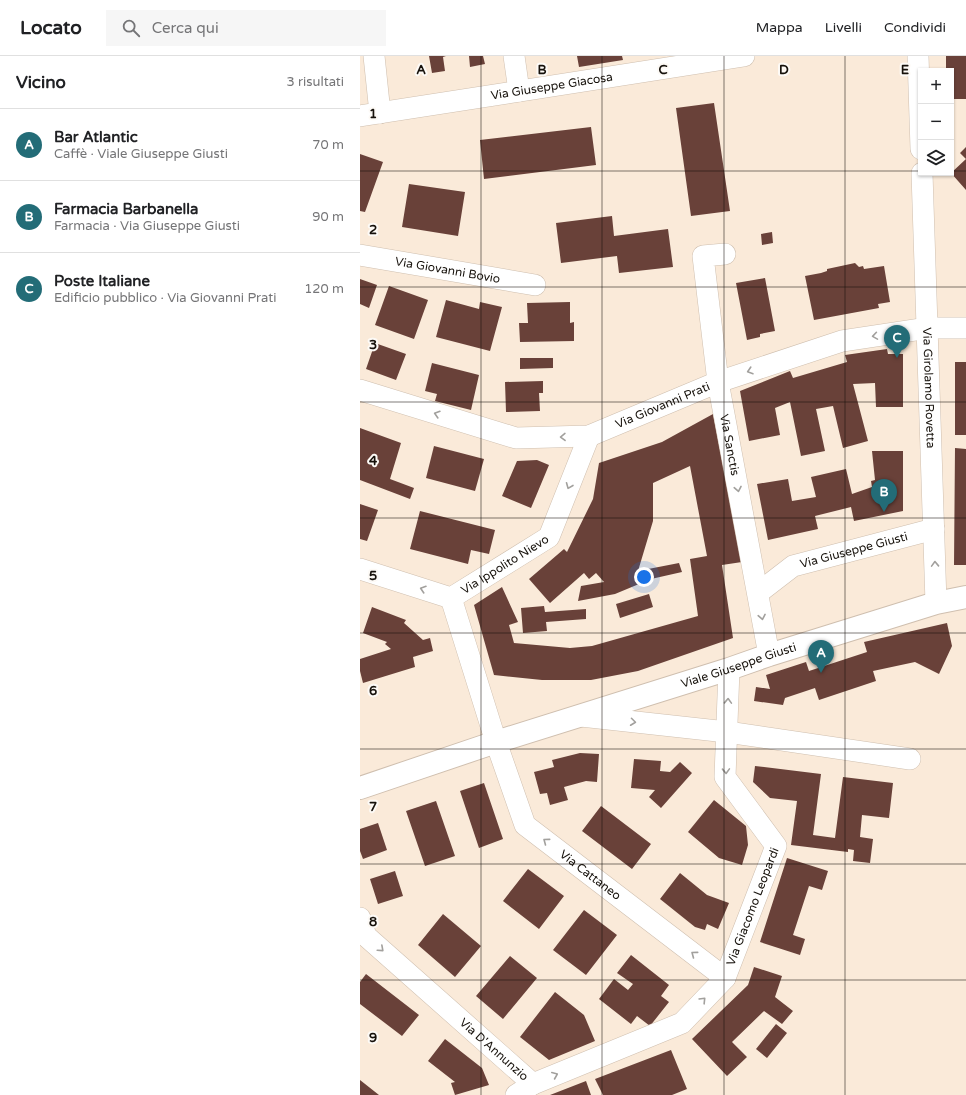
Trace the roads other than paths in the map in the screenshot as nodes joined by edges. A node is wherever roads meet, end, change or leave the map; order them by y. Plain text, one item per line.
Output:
1 (374, 56) edge
2 (514, 56) edge
3 (744, 56) edge
4 (918, 56) edge
5 (519, 91) junction
6 (380, 113) junction
7 (360, 116) edge
8 (921, 140) edge
9 (922, 176) edge
10 (725, 254) dead end
11 (360, 255) edge
12 (535, 285) dead end
13 (928, 328) junction
14 (966, 328) edge
15 (718, 382) junction
16 (360, 390) edge
17 (589, 436) junction
18 (934, 529) junction
19 (360, 569) edge
20 (758, 593) junction
21 (966, 597) edge
22 (451, 598) junction
23 (936, 602) junction
24 (769, 655) junction
25 (729, 669) junction
26 (580, 716) junction
27 (727, 732) junction
28 (496, 742) junction
29 (910, 758) dead end
30 (360, 788) edge
31 (360, 918) edge
32 (725, 978) junction
33 (682, 1023) joint
34 (525, 1090) edge

1 - 6 street
2 - 5 street
3 - 5 street, Via Giuseppe Giacosa
4 - 8 street
5 - 6 street, Via Giuseppe Giacosa
6 - 7 street, Via Giuseppe Giacosa
9 - 13 street, Via Girolamo Rovetta
10 - 15 street, Via Sanctis
11 - 12 street, Via Giovanni Bovio
13 - 14 street, Via Giovanni Prati
13 -> 15 street, Via Giovanni Prati
13 - 18 street, Via Girolamo Rovetta
15 - 17 street, Via Giovanni Prati
15 -> 20 street, Via Sanctis
17 -> 16 street, Via Giovanni Prati
17 -> 22 street, Via Ippolito Nievo
18 - 20 street, Via Giuseppe Giusti
23 -> 18 street, Via Girolamo Rovetta
22 -> 19 street, Via Ippolito Nievo
20 -> 24 street, Via Sanctis
21 - 23 street, Viale Giuseppe Giusti
22 - 28 street, Via Cattaneo
23 - 24 street, Viale Giuseppe Giusti
24 - 25 street, Viale Giuseppe Giusti
25 - 26 street, Viale Giuseppe Giusti
27 -> 25 street, Via Giacomo Leopardi
26 -> 27 street, Viale Giuseppe Giusti
26 - 28 street, Viale Giuseppe Giusti
27 - 29 street, Viale Giuseppe Giusti
27 -> 32 street, Via Giacomo Leopardi
28 - 30 street, Viale Giuseppe Giusti
32 -> 28 street, Via Cattaneo
31 -> 34 street, Via D'Annunzio
33 -> 32 street, Via Giacomo Leopardi
34 -> 33 street, Via D'Annunzio

